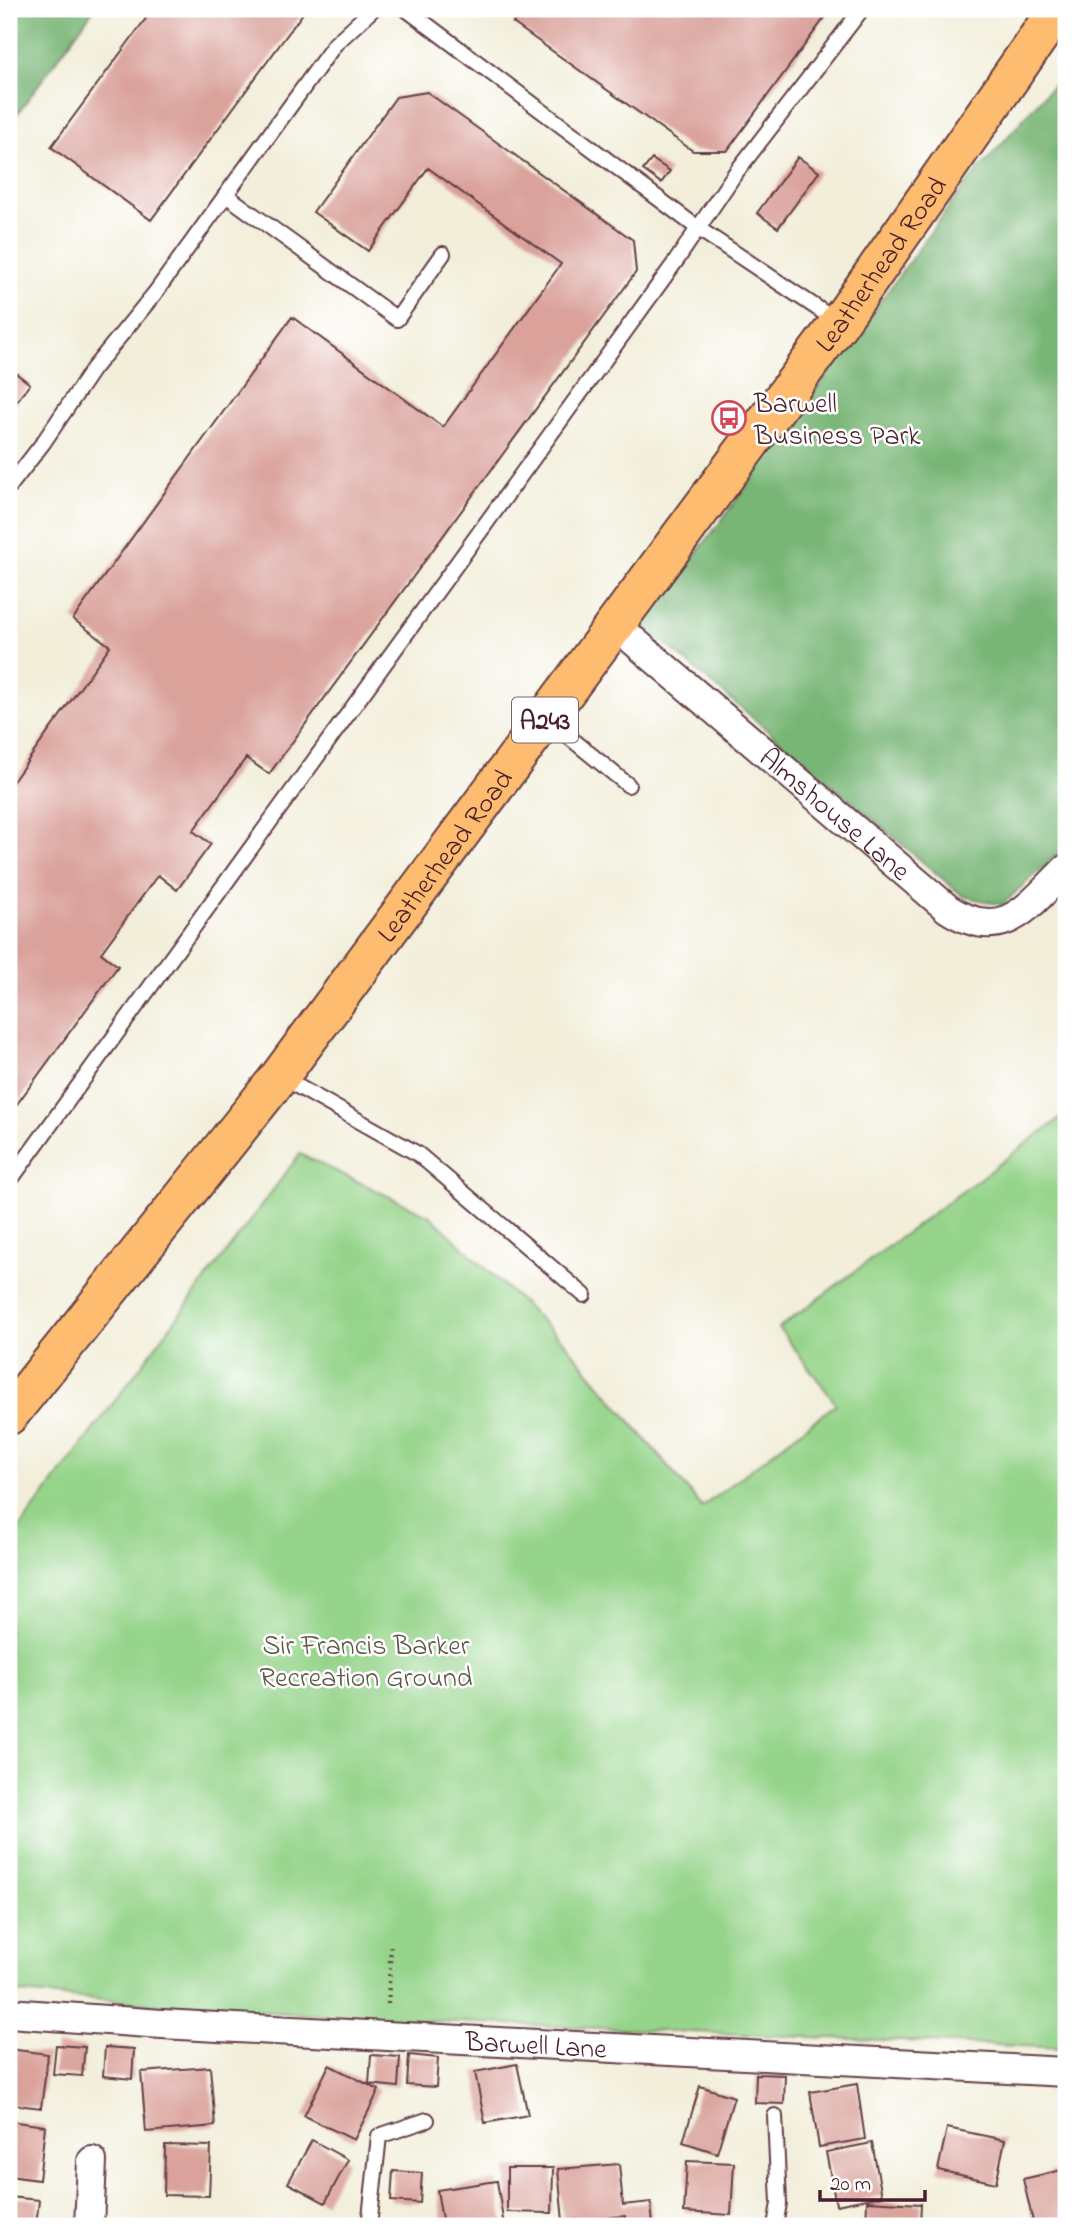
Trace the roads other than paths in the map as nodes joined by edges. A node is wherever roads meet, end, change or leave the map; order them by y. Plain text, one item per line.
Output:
1 (373, 9) edge
2 (406, 9) edge
3 (862, 9) edge
4 (1058, 9) edge
5 (226, 195) junction
6 (699, 229) junction
7 (443, 254) dead end
8 (839, 323) junction
9 (9, 487) edge
10 (615, 625) junction
11 (546, 718) junction
12 (628, 785) dead end
13 (1066, 869) edge
14 (280, 1076) junction
15 (9, 1182) edge
16 (584, 1295) dead end
17 (9, 1415) edge
18 (9, 2013) edge
19 (1066, 2072) edge
20 (775, 2116) dead end
21 (427, 2120) dead end
22 (92, 2161) dead end
23 (89, 2226) edge
24 (367, 2226) edge
25 (775, 2226) edge

1 - 5 lane
2 - 6 lane
3 - 6 lane
4 - 8 highway, Leatherhead Road / A243
5 - 7 lane
5 - 9 lane
6 - 8 lane
6 - 15 lane
8 - 10 highway, Leatherhead Road / A243
10 - 11 highway, Leatherhead Road / A243
10 - 13 street, Almshouse Lane
11 - 12 lane
11 - 14 highway, Leatherhead Road / A243
14 - 16 lane
14 - 17 highway, Leatherhead Road / A243
18 - 19 street, Barwell Lane
20 - 25 lane
21 - 24 lane
22 - 23 street

